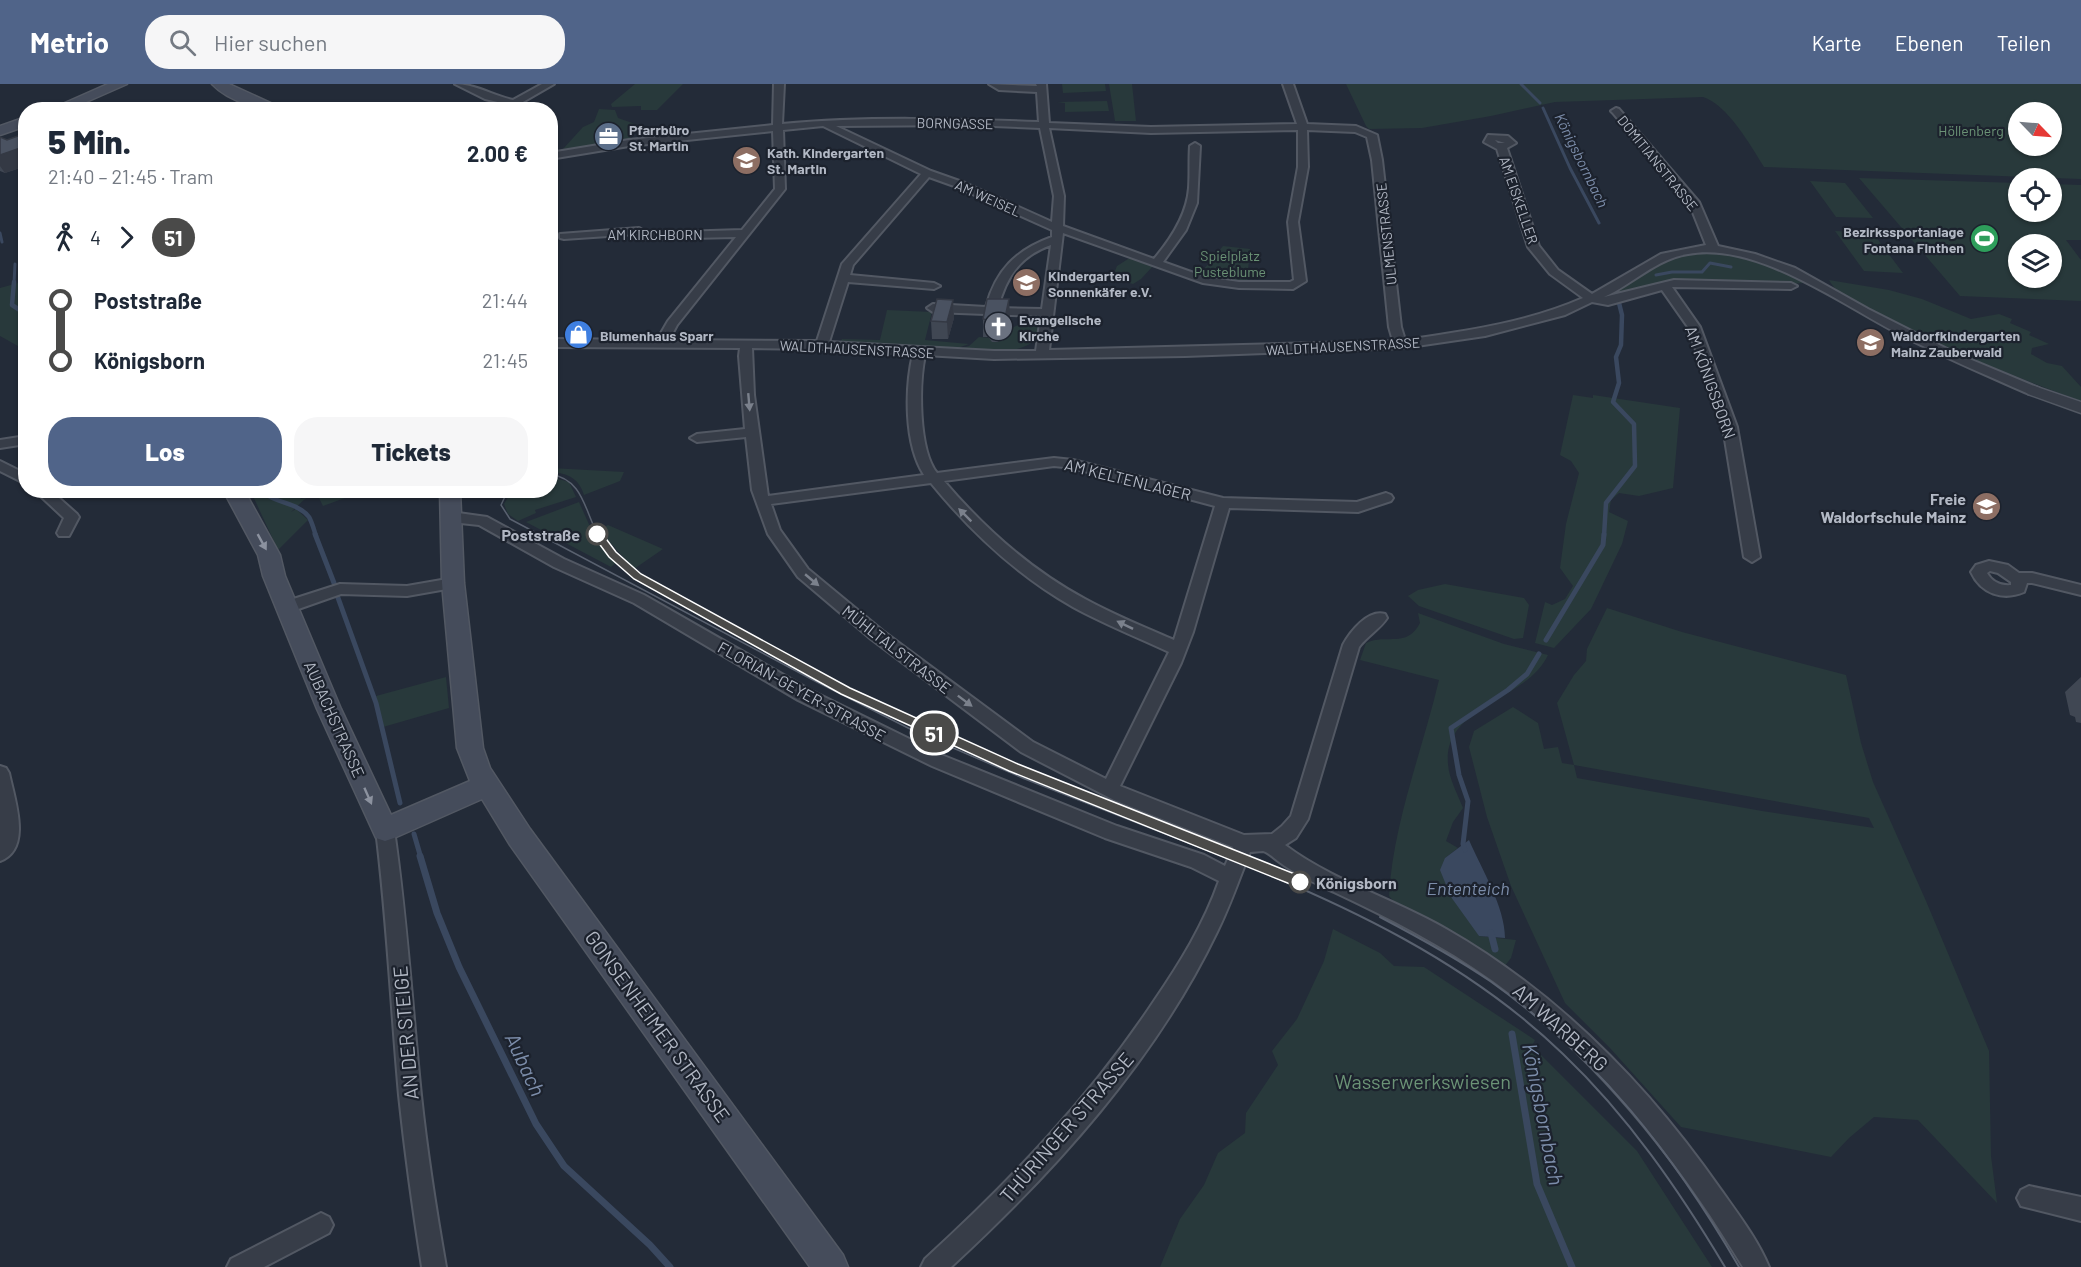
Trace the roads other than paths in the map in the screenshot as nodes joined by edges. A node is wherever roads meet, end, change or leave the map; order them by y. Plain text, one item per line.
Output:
1 (120, 84) edge
2 (460, 84) edge
3 (549, 84) edge
4 (778, 84) edge
5 (994, 84) edge
6 (1288, 84) edge
7 (228, 85) edge
8 (1041, 87) edge
9 (75, 102) edge
10 (256, 102) edge
11 (509, 102) edge
12 (515, 102) edge
13 (1616, 111) dead end
14 (823, 123) junction
15 (18, 124) edge
16 (1044, 126) junction
17 (1302, 127) junction
18 (779, 129) junction
19 (0, 130) edge
20 (1361, 130) joint
21 (1195, 146) dead end
22 (1501, 146) dead end
23 (558, 155) edge
24 (927, 173) junction
25 (746, 233) junction
26 (1057, 233) junction
27 (564, 236) dead end
28 (1713, 248) junction
29 (1157, 262) junction
30 (842, 278) junction
31 (1664, 285) junction
32 (934, 286) dead end
33 (1791, 286) dead end
34 (1592, 299) junction
35 (933, 308) edge
36 (991, 311) junction
37 (1047, 313) junction
38 (558, 343) edge
39 (661, 343) junction
40 (747, 344) junction
41 (1400, 344) junction
42 (822, 345) junction
43 (920, 351) junction
44 (1042, 354) junction
45 (2034, 390) joint
46 (2081, 408) edge
47 (752, 432) junction
48 (698, 438) dead end
49 (18, 441) edge
50 (0, 444) edge
51 (0, 465) edge
52 (18, 475) edge
53 (935, 477) junction
54 (50, 498) edge
55 (237, 498) edge
56 (450, 498) edge
57 (1386, 498) dead end
58 (762, 501) junction
59 (1223, 503) junction
60 (451, 517) junction
61 (64, 533) dead end
62 (1752, 557) dead end
63 (2017, 578) dead end
64 (453, 583) junction
65 (2081, 590) edge
66 (287, 607) junction
67 (1379, 618) dead end
68 (1178, 649) junction
69 (0, 773) edge
70 (483, 778) junction
71 (1110, 788) junction
72 (385, 830) junction
73 (1243, 843) junction
74 (1269, 843) junction
75 (0, 853) edge
76 (1229, 877) junction
77 (2029, 1198) dead end
78 (2081, 1209) edge
79 (321, 1225) dead end
80 (239, 1267) edge
81 (434, 1267) edge
82 (831, 1267) edge
83 (933, 1267) edge
84 (1757, 1267) edge

1 - 9 main road
2 - 11 street
3 - 12 street
4 - 18 street
5 - 8 street
6 - 17 street
7 - 10 main road
8 - 16 street
13 - 28 street, DOMITIANSTRASSE
14 - 16 street, BORNGASSE
14 - 18 street, BORNGASSE
14 - 24 street, AM WEISEL
15 - 19 main road
16 - 17 street, BORNGASSE
16 - 26 street
17 - 20 street, BORNGASSE
17 - 29 street, AM WEISEL
18 - 23 street, BORNGASSE
18 - 25 street
20 - 41 street, ULMENSTRASSE
21 - 29 street
22 - 34 street, AM EISKELLER
24 - 26 street, AM WEISEL
24 - 30 street
25 - 27 street, AM KIRCHBORN
25 - 39 street
26 - 29 street, AM WEISEL
26 - 36 street
26 - 37 street
28 - 34 street, WALDTHAUSENSTRASSE
28 - 45 street, WALDTHAUSENSTRASSE
30 - 32 street
30 - 42 street
31 - 33 street
31 - 34 street
31 - 62 street, AM KÖNIGSBORN
34 - 41 street, WALDTHAUSENSTRASSE
35 - 36 street
36 - 37 street
37 - 44 street
38 - 39 street, WALDTHAUSENSTRASSE
39 - 40 street, WALDTHAUSENSTRASSE
40 - 42 street, WALDTHAUSENSTRASSE
40 -> 47 street, MÜHLTALSTRASSE
41 - 44 street, WALDTHAUSENSTRASSE
42 - 43 street, WALDTHAUSENSTRASSE
43 - 44 street, WALDTHAUSENSTRASSE
43 - 53 street
45 - 46 street, WALDTHAUSENSTRASSE
47 - 48 street
47 - 58 street, MÜHLTALSTRASSE
49 - 50 street
51 - 52 street
53 - 58 street, AM KELTENLAGER
53 - 59 street, AM KELTENLAGER
68 -> 53 street
54 - 61 street
55 -> 66 main road, AUBACHSTRASSE
56 - 60 main road
57 - 59 street, AM KELTENLAGER
58 -> 71 street, MÜHLTALSTRASSE
59 - 68 street
60 - 64 main road
60 - 76 street, FLORIAN-GEYER-STRASSE
63 - 65 street
64 - 66 street
64 - 70 main road
66 -> 72 main road, AUBACHSTRASSE
67 - 74 street
68 - 71 street
69 - 75 street
70 - 72 main road
70 - 82 main road, GONSENHEIMER STRASSE
71 - 73 street, MÜHLTALSTRASSE
72 - 81 street, AN DER STEIGE
73 - 74 street
73 - 76 street, THÜRINGER STRASSE
74 - 84 street, AM WARBERG
76 - 83 street, THÜRINGER STRASSE
77 - 78 street
79 - 80 street

